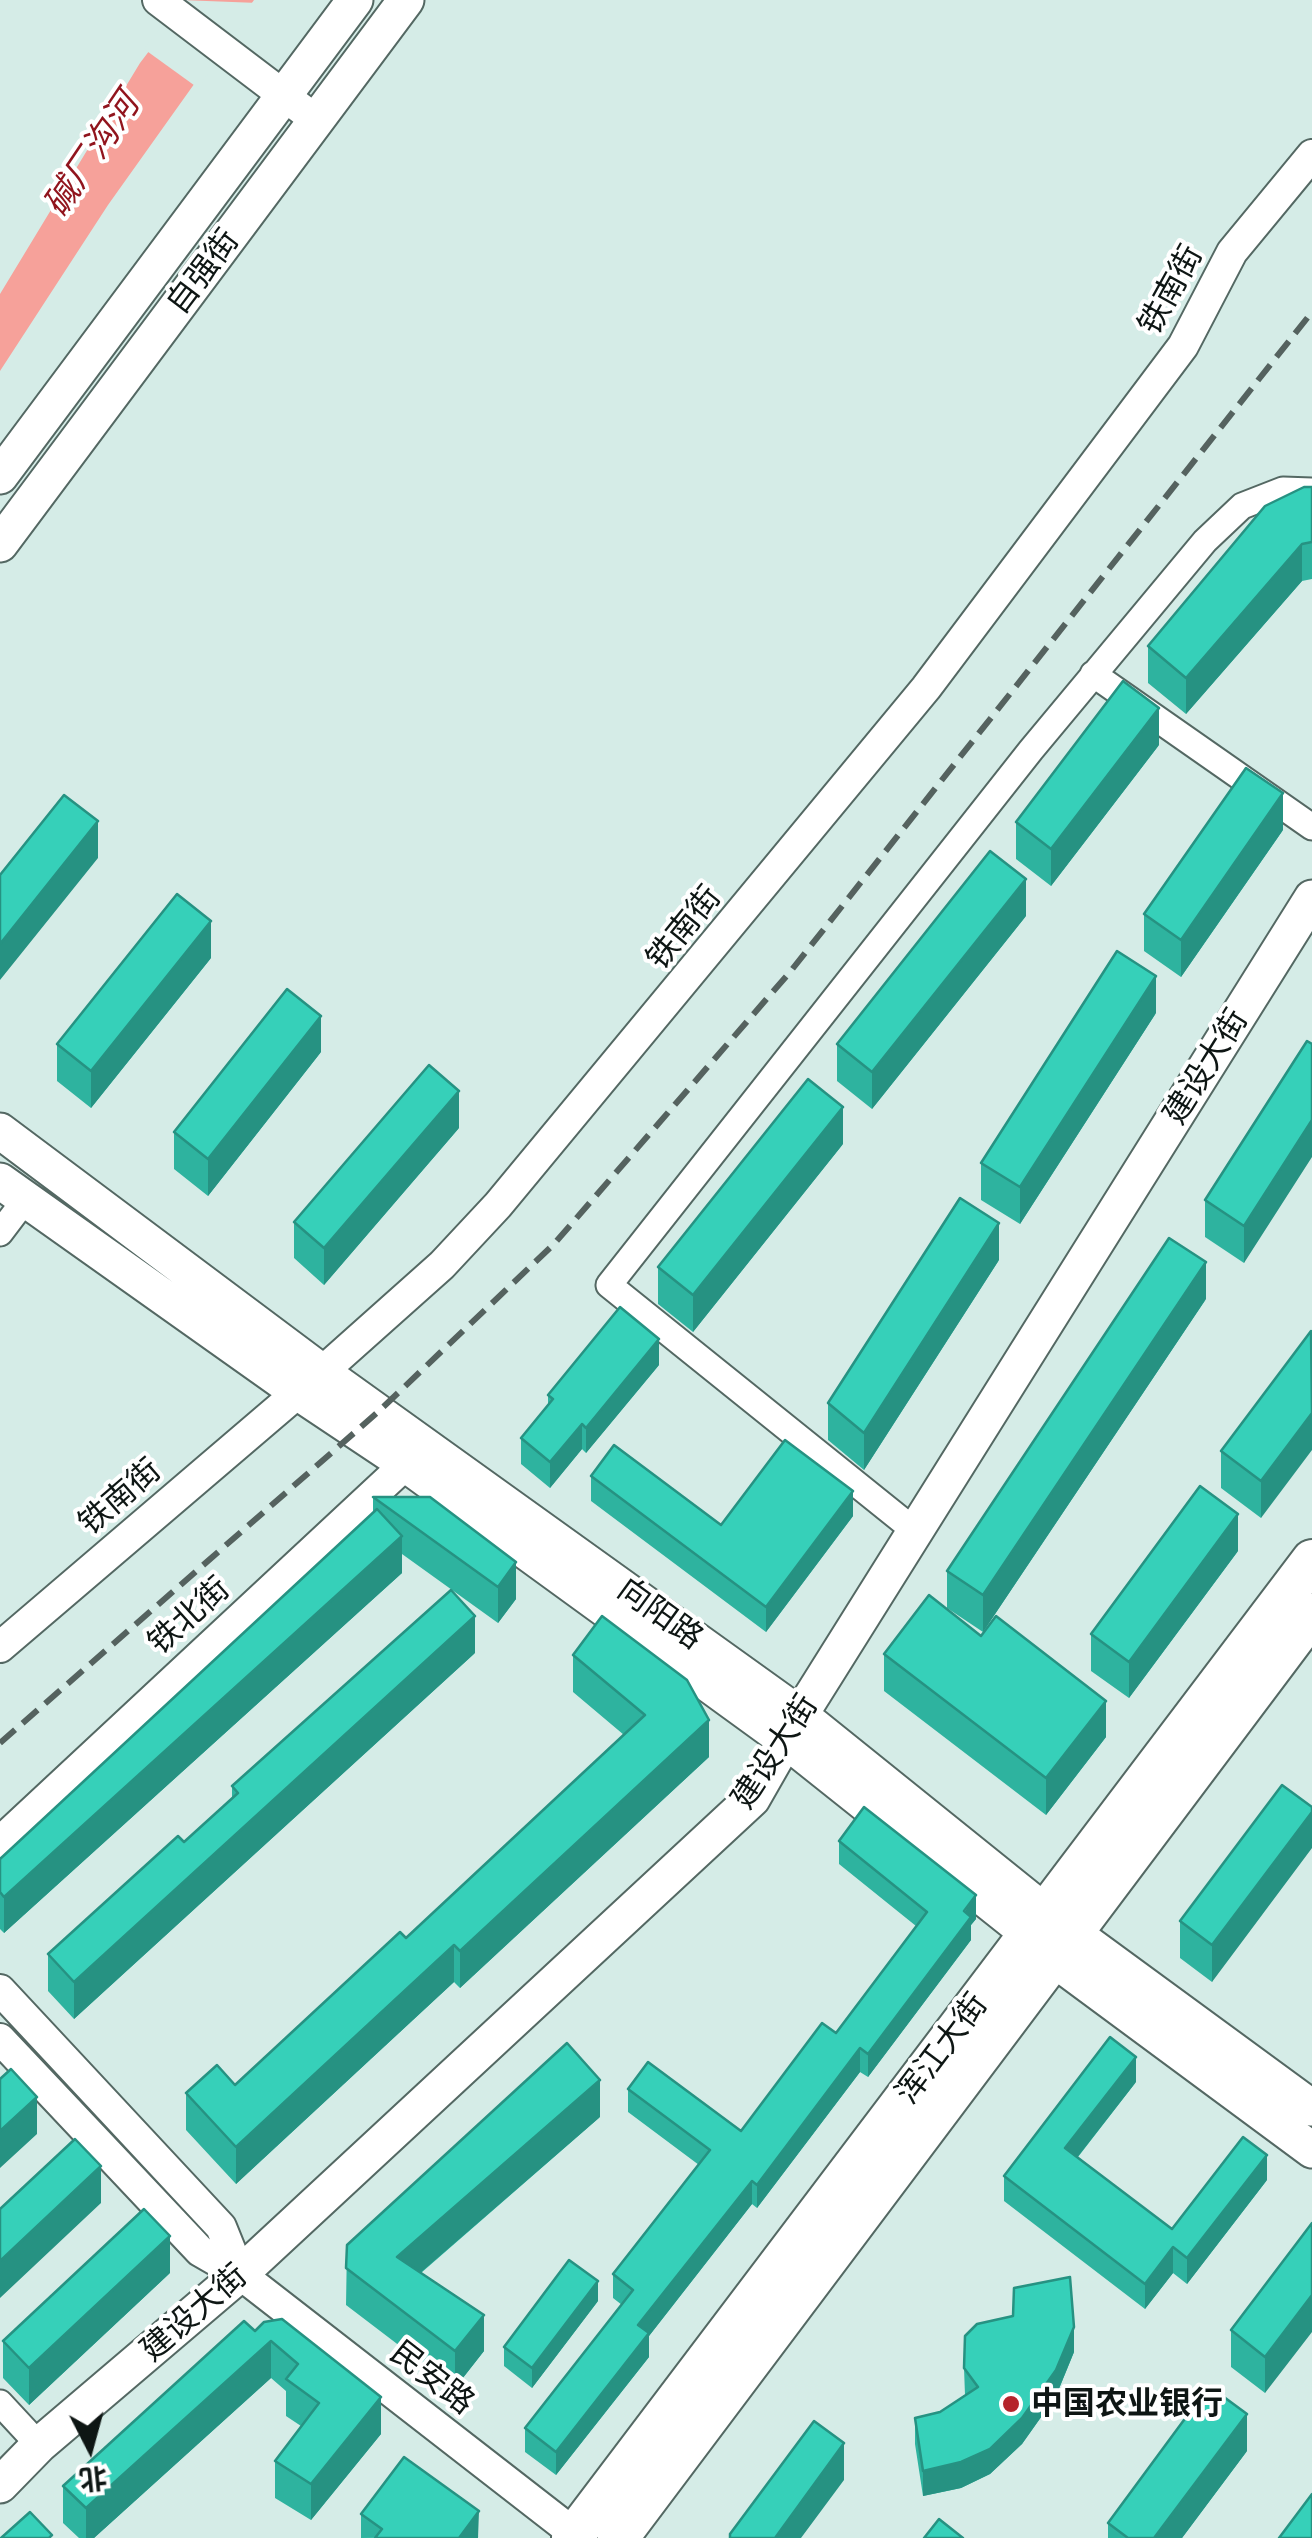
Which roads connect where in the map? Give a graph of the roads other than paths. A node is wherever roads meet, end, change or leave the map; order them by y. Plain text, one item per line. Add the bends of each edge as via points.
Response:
1 (355, 0) edge
2 (406, 0) edge
3 (161, 2) edge
4 (282, 92) junction
5 (316, 120) junction
6 (1312, 155) edge
7 (0, 476) edge
8 (1312, 491) edge
9 (0, 544) edge
10 (1094, 674) junction
11 (1312, 827) edge
12 (1312, 898) edge
13 (0, 1131) edge
14 (13, 1190) edge
15 (0, 1232) edge
16 (309, 1382) junction
17 (417, 1454) junction
18 (915, 1531) junction
19 (1312, 1560) edge
20 (1312, 1614) edge
21 (0, 1646) edge
22 (794, 1728) junction
23 (0, 1842) edge
24 (1049, 1934) junction
25 (0, 1990) edge
26 (0, 2039) edge
27 (1312, 2108) edge
28 (1312, 2150) edge
29 (240, 2274) junction
30 (0, 2403) edge
31 (39, 2445) junction
32 (0, 2485) edge
33 (576, 2537) edge
34 (618, 2538) edge

1 - 4 main road, 自强街
2 - 5 main road, 自强街
3 - 4 street
4 - 5 street
4 - 7 main road, 自强街
5 - 9 main road, 自强街
6 - 16 street, 铁南街 via 1232,252 1183,346 926,688 498,1205 442,1265
8 - 10 street via 1284,490 1242,506 1204,541
10 - 11 street
10 - 18 street via 609,1285
12 - 18 main road, 建设大街
13 - 16 main road, 向阳路
14 - 15 street
14 - 16 main road, 向阳路
16 - 17 main road, 向阳路
16 - 21 street, 铁南街
17 - 22 main road, 向阳路
17 - 23 street, 铁北街
18 - 22 main road, 建设大街
19 - 24 main road, 浑江大街
20 - 24 main road, 浑江大街
22 - 24 main road, 向阳路
22 - 29 main road, 建设大街 via 752,1799
24 - 27 main road, 向阳路
24 - 28 main road, 向阳路
24 - 33 main road, 浑江大街
24 - 34 main road, 浑江大街
25 - 29 street via 221,2227
26 - 29 street, 民安路 via 200,2251
29 - 31 main road, 建设大街
29 - 33 street, 民安路
30 - 31 street
31 - 32 main road, 建设大街

